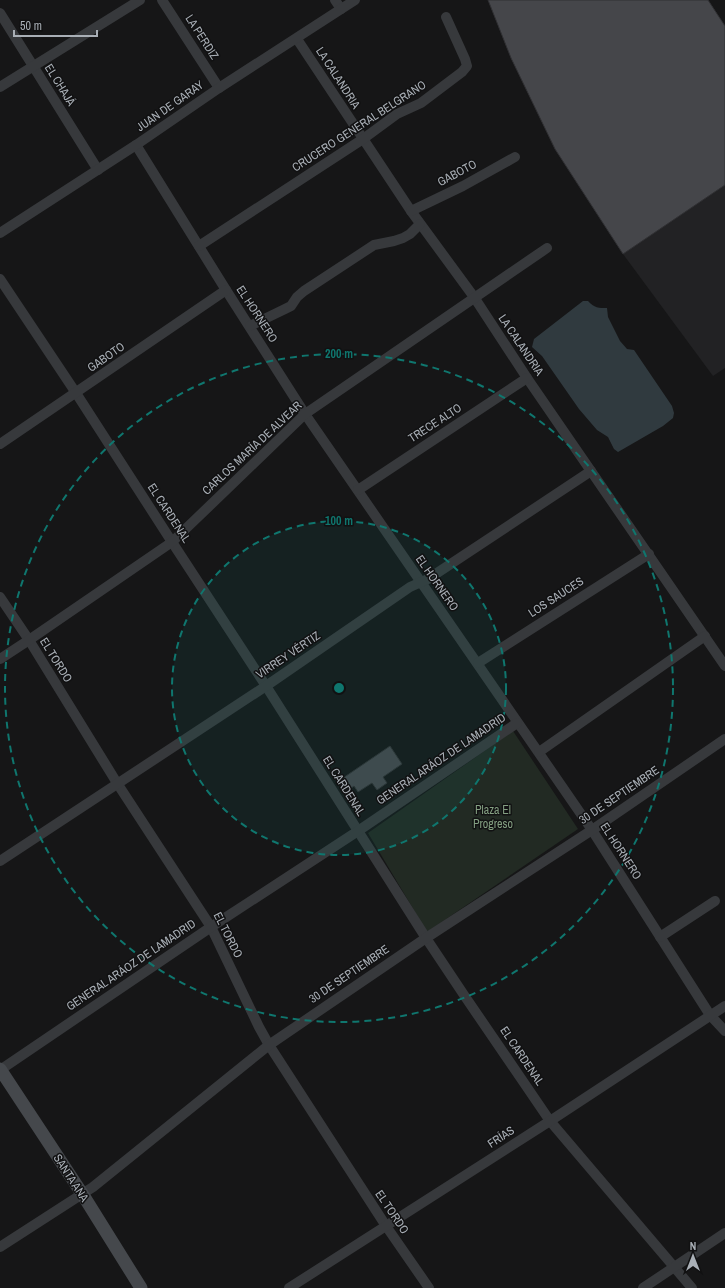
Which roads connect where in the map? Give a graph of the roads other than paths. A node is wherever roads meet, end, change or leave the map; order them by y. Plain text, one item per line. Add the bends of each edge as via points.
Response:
1 (140, 0) edge
2 (162, 0) edge
3 (336, 0) edge
4 (355, 0) edge
5 (341, 9) junction
6 (0, 13) edge
7 (446, 17) dead end
8 (297, 39) junction
9 (34, 67) junction
10 (0, 87) edge
11 (219, 88) junction
12 (363, 139) junction
13 (136, 145) junction
14 (515, 157) dead end
15 (98, 170) junction
16 (411, 211) junction
17 (420, 224) junction
18 (0, 233) edge
19 (199, 246) junction
20 (547, 248) dead end
21 (0, 279) edge
22 (226, 290) junction
23 (474, 297) junction
24 (250, 326) junction
25 (527, 378) junction
26 (76, 393) junction
27 (305, 414) junction
28 (0, 444) edge
29 (591, 471) junction
30 (358, 490) junction
31 (172, 542) junction
32 (649, 554) junction
33 (420, 582) junction
34 (0, 597) edge
35 (705, 636) junction
36 (29, 640) junction
37 (0, 659) edge
38 (478, 663) junction
39 (725, 666) edge
40 (266, 686) junction
41 (517, 723) junction
42 (725, 739) edge
43 (539, 752) junction
44 (117, 783) junction
45 (592, 830) junction
46 (358, 831) junction
47 (0, 861) edge
48 (716, 901) dead end
49 (211, 927) junction
50 (660, 937) junction
51 (426, 938) junction
52 (725, 1006) edge
53 (710, 1015) junction
54 (725, 1031) edge
55 (269, 1045) junction
56 (0, 1070) edge
57 (550, 1121) junction
58 (82, 1195) junction
59 (386, 1226) junction
60 (725, 1233) edge
61 (0, 1247) edge
62 (674, 1268) junction
63 (141, 1288) edge
64 (289, 1288) edge
65 (428, 1288) edge
66 (643, 1288) edge
67 (692, 1288) edge

1 - 9 street
2 - 11 street, LA PERDIZ
3 - 5 street
4 - 5 street, JUAN DE GARAY
5 - 8 street, JUAN DE GARAY
6 - 9 street, EL CHAJÁ
7 - 12 street, CRUCERO GENERAL BELGRANO via 467,66 421,103 397,114
8 - 11 street, JUAN DE GARAY
8 - 12 street, LA CALANDRIA
9 - 10 street
9 - 15 street, EL CHAJÁ
11 - 13 street, JUAN DE GARAY
12 - 16 street, LA CALANDRIA
12 - 19 street, CRUCERO GENERAL BELGRANO
13 - 15 street, JUAN DE GARAY
13 - 19 street, EL HORNERO
14 - 16 street, GABOTO
15 - 18 street, JUAN DE GARAY
16 - 17 street, LA CALANDRIA
17 - 23 street, LA CALANDRIA
17 - 24 street via 403,238 374,245 304,291 291,306
19 - 22 street, EL HORNERO
20 - 23 street, CARLOS MARÍA DE ALVEAR
21 - 26 street, EL CARDENAL
22 - 24 street, EL HORNERO
22 - 26 street, GABOTO
23 - 25 street, LA CALANDRIA
23 - 27 street, CARLOS MARÍA DE ALVEAR
24 - 27 street, EL HORNERO
25 - 29 street, LA CALANDRIA
25 - 30 street, TRECE ALTO
26 - 28 street, GABOTO
26 - 31 street, EL CARDENAL
27 - 30 street, EL HORNERO
27 - 31 street, CARLOS MARÍA DE ALVEAR
29 - 32 street, LA CALANDRIA
29 - 33 street, VIRREY VÉRTIZ
30 - 33 street, EL HORNERO
31 - 36 street, CARLOS MARÍA DE ALVEAR
31 - 40 street, EL CARDENAL
32 - 35 street, LA CALANDRIA
32 - 38 street, LOS SAUCES
33 - 38 street, EL HORNERO
33 - 40 street, VIRREY VÉRTIZ
34 - 36 street, EL TORDO
35 - 39 street, LA CALANDRIA
35 - 43 street
36 - 37 street, CARLOS MARÍA DE ALVEAR
36 - 44 street, EL TORDO
38 - 41 street, EL HORNERO
40 - 44 street, VIRREY VÉRTIZ
40 - 46 street, EL CARDENAL
41 - 43 street, EL HORNERO
41 - 46 street, GENERAL ARÁOZ DE LAMADRID
42 - 45 street, 30 DE SEPTIEMBRE
43 - 45 street, EL HORNERO
44 - 47 street, VIRREY VÉRTIZ
44 - 49 street, EL TORDO
45 - 50 street, EL HORNERO
45 - 51 street, 30 DE SEPTIEMBRE
46 - 49 street, GENERAL ARÁOZ DE LAMADRID
46 - 51 street, EL CARDENAL
48 - 50 street
49 - 55 street, EL TORDO via 258,1028
49 - 56 street, GENERAL ARÁOZ DE LAMADRID
50 - 53 street, EL HORNERO
51 - 55 street, 30 DE SEPTIEMBRE
51 - 57 street, EL CARDENAL
52 - 53 street, FRÍAS
53 - 54 street, EL HORNERO
53 - 57 street, FRÍAS
55 - 58 street, 30 DE SEPTIEMBRE
55 - 59 street, EL TORDO
56 - 58 street, SANTA ANA
57 - 59 street, FRÍAS
57 - 62 street, EL CARDENAL
58 - 61 street, 30 DE SEPTIEMBRE
58 - 63 street, SANTA ANA
59 - 64 street, FRÍAS
59 - 65 street, EL TORDO
60 - 62 street
62 - 66 street
62 - 67 street, EL CARDENAL

